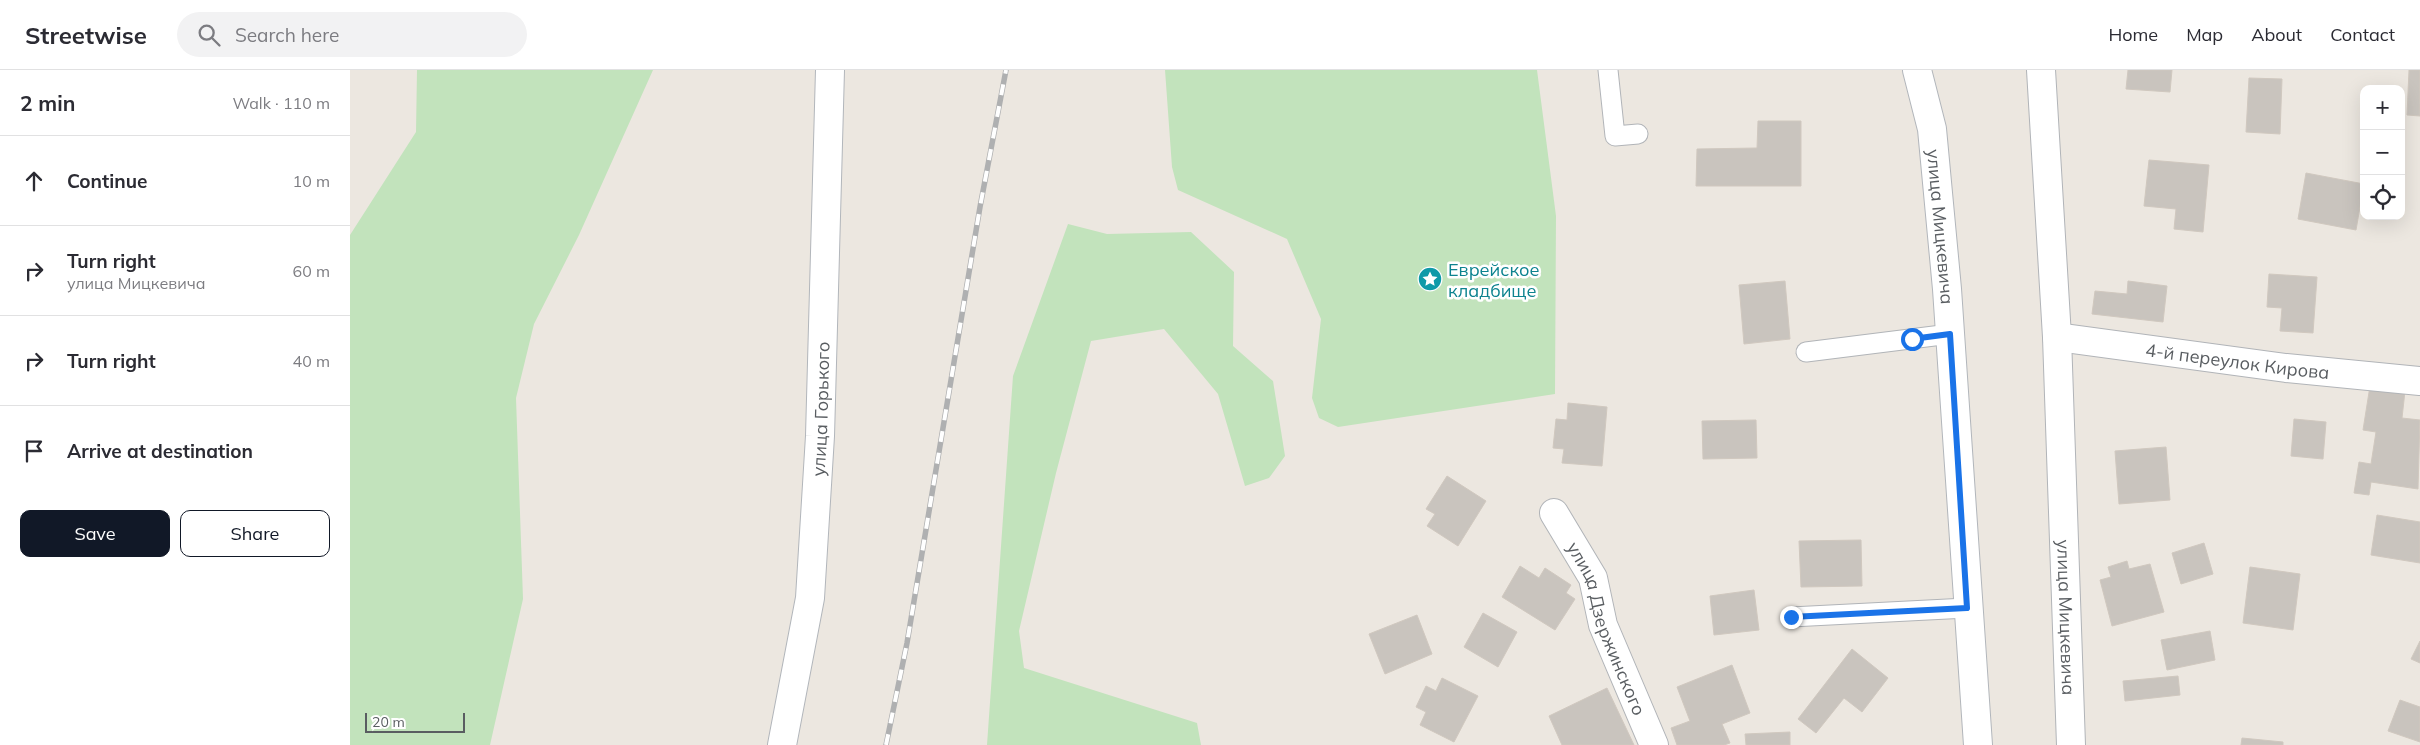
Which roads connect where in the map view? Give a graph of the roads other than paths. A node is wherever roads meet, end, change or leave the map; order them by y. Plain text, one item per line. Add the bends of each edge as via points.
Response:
1 (830, 70) edge
2 (1608, 70) edge
3 (1917, 70) edge
4 (2041, 70) edge
5 (1638, 134) dead end
6 (1950, 334) junction
7 (2057, 337) junction
8 (1806, 352) dead end
9 (2420, 381) edge
10 (1554, 513) dead end
11 (1967, 608) junction
12 (1791, 617) dead end
13 (782, 745) edge
14 (1654, 745) edge
15 (1978, 745) edge
16 (2071, 745) edge

1 - 13 main road, улица Горького via 820,436 810,598
2 - 5 lane via 1615,136
3 - 6 main road, улица Мицкевича via 1932,129
4 - 7 main road, улица Мицкевича
6 - 8 lane
6 - 11 main road, улица Мицкевича
7 - 9 main road, 4-й переулок Кирова via 2286,368
7 - 16 main road, улица Мицкевича
10 - 14 main road, улица Дзержинского via 1593,578 1603,625
11 - 12 lane
11 - 15 main road, улица Мицкевича

